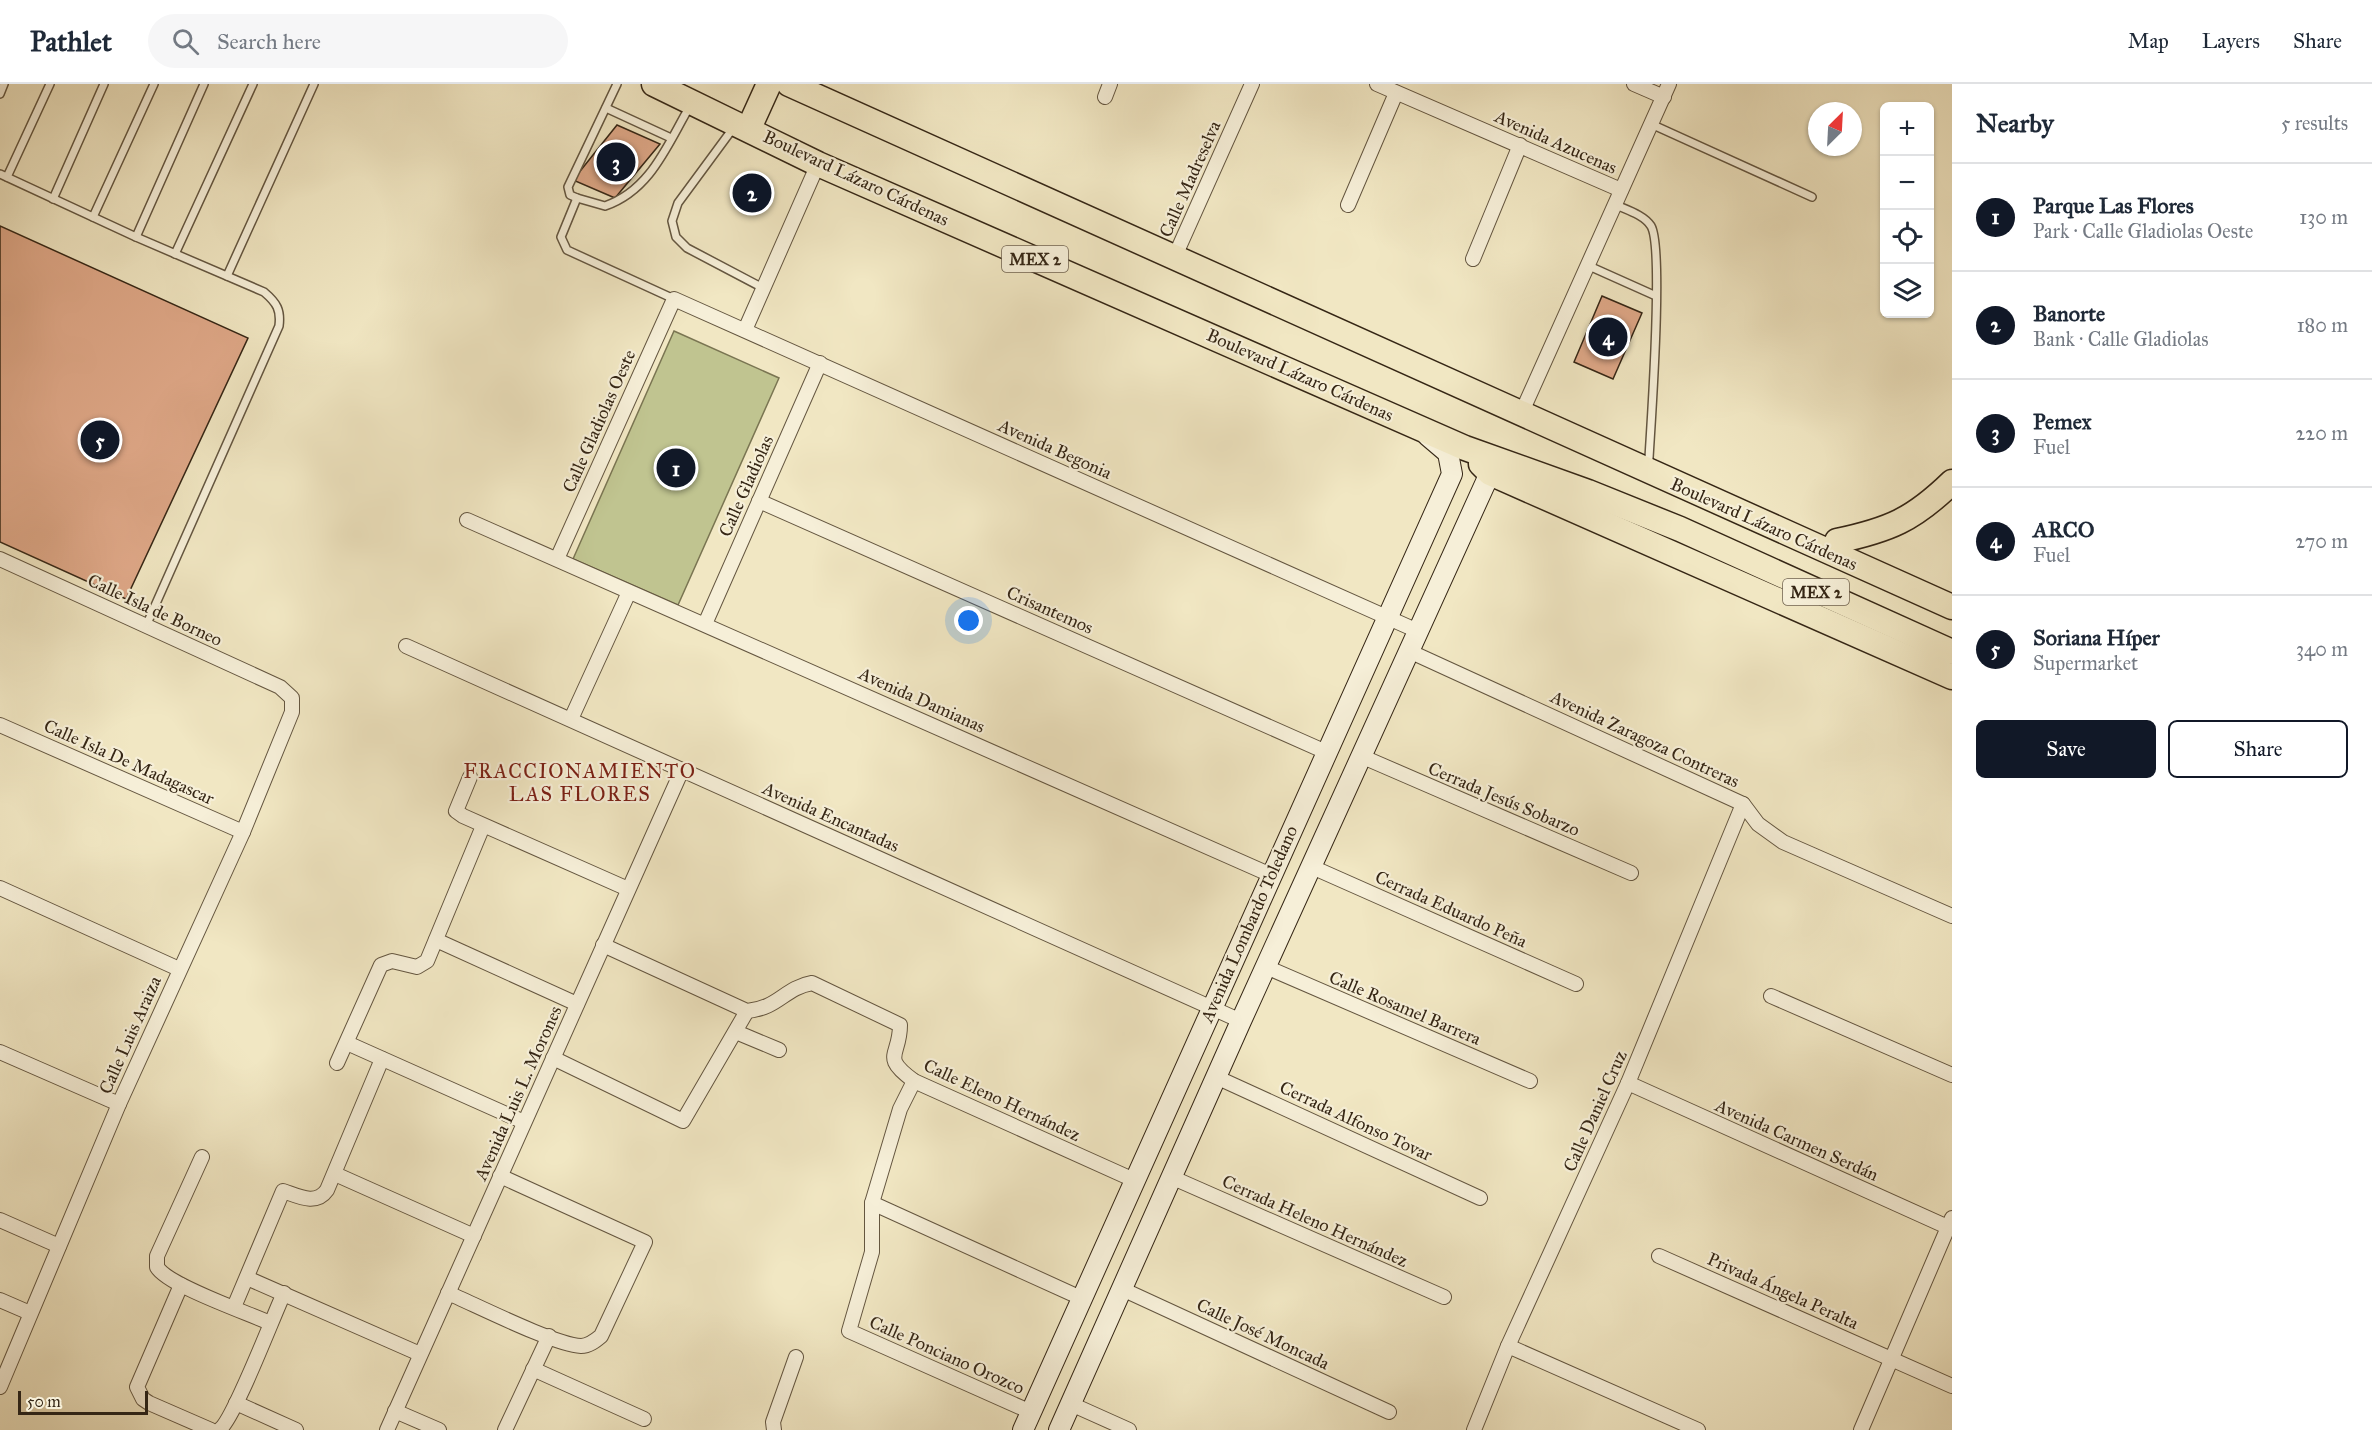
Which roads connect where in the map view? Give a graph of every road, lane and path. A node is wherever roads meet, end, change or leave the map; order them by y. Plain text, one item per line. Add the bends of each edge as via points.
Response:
1 (4, 84) edge
2 (50, 84) edge
3 (105, 84) edge
4 (154, 84) edge
5 (204, 84) edge
6 (253, 84) edge
7 (314, 84) edge
8 (617, 84) edge
9 (654, 84) edge
10 (769, 84) edge
11 (789, 84) edge
12 (1110, 84) edge
13 (1252, 84) edge
14 (1377, 84) edge
15 (1634, 84) edge
16 (1667, 90) edge
17 (1396, 93) junction
18 (0, 94) edge
19 (1105, 98) dead end
20 (693, 102) junction
21 (606, 108) junction
22 (1651, 124) junction
23 (743, 125) junction
24 (671, 138) junction
25 (1520, 145) junction
26 (818, 164) junction
27 (4, 176) edge
28 (1621, 190) junction
29 (1812, 197) dead end
30 (577, 198) junction
31 (53, 199) junction
32 (1348, 205) dead end
33 (1616, 205) junction
34 (93, 217) junction
35 (136, 237) junction
36 (175, 254) junction
37 (1175, 256) junction
38 (1473, 259) dead end
39 (1589, 266) junction
40 (227, 276) junction
41 (763, 288) junction
42 (1656, 296) junction
43 (674, 299) junction
44 (745, 330) junction
45 (820, 363) junction
46 (1470, 390) junction
47 (1525, 405) junction
48 (1418, 427) junction
49 (1465, 448) junction
50 (1649, 458) junction
51 (1490, 473) junction
52 (1952, 482) edge
53 (759, 501) junction
54 (467, 520) dead end
55 (1837, 541) junction
56 (0, 559) edge
57 (557, 559) junction
58 (629, 592) junction
59 (1952, 593) edge
60 (1952, 607) edge
61 (1387, 618) junction
62 (705, 624) junction
63 (146, 626) junction
64 (1420, 632) junction
65 (406, 646) dead end
66 (1411, 652) junction
67 (1952, 652) edge
68 (1952, 677) edge
69 (292, 698) joint
70 (571, 719) junction
71 (0, 724) edge
72 (1326, 752) junction
73 (1363, 757) junction
74 (682, 770) junction
75 (470, 777) dead end
76 (1743, 804) junction
77 (483, 826) junction
78 (243, 832) junction
79 (1312, 867) junction
80 (1631, 873) dead end
81 (1271, 875) junction
82 (0, 888) edge
83 (628, 890) junction
84 (1952, 916) edge
85 (436, 940) junction
86 (603, 945) junction
87 (1266, 967) junction
88 (179, 969) junction
89 (1576, 984) dead end
90 (1771, 996) dead end
91 (577, 1004) junction
92 (1212, 1007) junction
93 (747, 1011) junction
94 (1241, 1020) junction
95 (736, 1032) junction
96 (347, 1043) junction
97 (779, 1050) dead end
98 (0, 1052) edge
99 (553, 1058) junction
100 (382, 1059) junction
101 (337, 1063) dead end
102 (1952, 1076) edge
103 (1216, 1077) junction
104 (914, 1081) junction
105 (1530, 1081) dead end
106 (1628, 1083) junction
107 (118, 1104) junction
108 (524, 1122) junction
109 (202, 1157) dead end
110 (335, 1174) junction
111 (500, 1176) junction
112 (1171, 1177) junction
113 (1134, 1180) junction
114 (1480, 1198) dead end
115 (872, 1203) junction
116 (0, 1220) edge
117 (1951, 1225) edge
118 (474, 1236) junction
119 (59, 1246) junction
120 (1659, 1256) dead end
121 (247, 1278) junction
122 (181, 1285) junction
123 (1122, 1289) junction
124 (284, 1293) junction
125 (448, 1293) junction
126 (1444, 1297) dead end
127 (1081, 1298) junction
128 (0, 1300) edge
129 (234, 1307) junction
130 (30, 1313) junction
131 (270, 1323) junction
132 (549, 1336) junction
133 (1508, 1346) junction
134 (420, 1354) junction
135 (796, 1357) dead end
136 (1892, 1359) junction
137 (533, 1369) junction
138 (1952, 1386) edge
139 (0, 1387) edge
140 (236, 1403) junction
141 (1071, 1404) junction
142 (395, 1411) junction
143 (1389, 1412) dead end
144 (644, 1419) dead end
145 (1027, 1421) edge
146 (774, 1426) edge
147 (211, 1430) edge
148 (219, 1430) edge
149 (297, 1430) edge
150 (387, 1430) edge
151 (439, 1430) edge
152 (505, 1430) edge
153 (1059, 1430) edge
154 (1129, 1430) edge
155 (1474, 1430) edge
156 (1698, 1430) edge
157 (1861, 1430) edge

1 - 18 lane
2 - 27 lane
3 - 31 lane
4 - 34 lane
5 - 35 lane
6 - 36 lane
7 - 40 lane
8 - 21 lane
9 - 20 highway, Boulevard Lázaro Cárdenas / MEX 2
10 - 23 highway
11 - 37 highway, Boulevard Lázaro Cárdenas / MEX 2
12 - 19 street
13 - 37 street, Calle Madreselva
14 - 17 street, Avenida Azucenas
15 - 16 street
16 - 22 street
17 - 25 street, Avenida Azucenas
17 - 32 street
20 - 23 highway, Boulevard Lázaro Cárdenas / MEX 2
20 - 24 lane
21 - 24 lane
21 - 30 lane via 568,187 570,195
22 - 28 street
22 - 29 lane
23 - 26 highway, Boulevard Lázaro Cárdenas / MEX 2
23 - 41 lane via 678,204 672,221 676,237 687,248
24 - 30 lane via 651,174 627,196 605,206
25 - 28 street, Avenida Azucenas
25 - 38 street
26 - 41 street
26 - 48 highway, Boulevard Lázaro Cárdenas / MEX 2
27 - 31 lane
28 - 33 street
30 - 43 lane via 561,237 567,250
31 - 34 lane
33 - 39 street
33 - 42 lane via 1652,227
34 - 35 lane
35 - 36 lane
36 - 40 lane
37 - 46 highway, Boulevard Lázaro Cárdenas / MEX 2
39 - 42 lane
39 - 47 street
40 - 63 lane via 275,301 280,312 279,326
41 - 44 street
42 - 50 lane
43 - 44 street, Avenida Begonia
43 - 57 street, Calle Gladiolas Oeste
44 - 45 street, Avenida Begonia
45 - 53 street, Calle Gladiolas
45 - 61 street, Avenida Begonia
46 - 47 highway
46 - 60 highway, Boulevard Lázaro Cárdenas / MEX 2
47 - 50 highway
48 - 49 highway, Boulevard Lázaro Cárdenas / MEX 2
48 - 61 main road, Avenida Lombardo Toledano via 1448,453 1452,474
49 - 51 highway
49 - 67 highway, Boulevard Lázaro Cárdenas / MEX 2 via 1680,529
50 - 55 highway
51 - 64 main road, Avenida Lombardo Toledano
51 - 68 highway
52 - 55 highway via 1914,514 1881,532
53 - 62 street, Calle Gladiolas
53 - 72 street, Crisantemos
54 - 57 street, Avenida Damianas
55 - 59 highway
56 - 63 street, Calle Isla de Borneo
57 - 58 street, Avenida Damianas
58 - 62 street, Avenida Damianas
58 - 70 street
61 - 64 street, Avenida Begonia
61 - 72 main road, Avenida Lombardo Toledano
62 - 81 street, Avenida Damianas
63 - 69 street, Calle Isla de Borneo via 280,687
64 - 66 main road, Avenida Lombardo Toledano
65 - 70 street, Avenida Encantadas
66 - 73 main road, Avenida Lombardo Toledano
66 - 76 street, Avenida Zaragoza Contreras
69 - 78 street, Calle Luis Araiza via 292,712
70 - 74 street, Avenida Encantadas
71 - 78 street, Calle Isla De Madagascar
72 - 81 main road, Avenida Lombardo Toledano
73 - 79 main road, Avenida Lombardo Toledano
73 - 80 street, Cerrada Jesús Sobarzo
74 - 83 street, Avenida Luis L. Morones
74 - 92 street, Avenida Encantadas
75 - 77 street via 456,811
76 - 84 street, Avenida Zaragoza Contreras via 1758,824 1783,842
76 - 106 street, Calle Daniel Cruz
77 - 83 street
77 - 85 street
78 - 88 street, Calle Luis Araiza
79 - 87 main road, Avenida Lombardo Toledano
79 - 89 street, Cerrada Eduardo Peña
81 - 92 main road, Avenida Lombardo Toledano
82 - 88 street
83 - 86 street, Avenida Luis L. Morones
85 - 91 street
85 - 96 street via 427,961 417,967 386,962 376,971
86 - 91 street, Avenida Luis L. Morones
86 - 93 street
87 - 94 main road, Avenida Lombardo Toledano
87 - 105 street, Calle Rosamel Barrera
88 - 107 street, Calle Luis Araiza
90 - 102 street
91 - 99 street, Avenida Luis L. Morones
92 - 94 street, Avenida Encantadas
92 - 113 main road, Avenida Lombardo Toledano
93 - 95 street
93 - 104 street, Calle Eleno Hernández via 764,1009 792,988 812,982 900,1025 894,1062
94 - 103 main road, Avenida Lombardo Toledano
95 - 97 street
95 - 99 street via 683,1121
96 - 100 street
96 - 101 street
98 - 107 street
99 - 108 street, Avenida Luis L. Morones
100 - 108 street
100 - 110 street
103 - 112 main road, Avenida Lombardo Toledano
103 - 114 street, Cerrada Alfonso Tovar
104 - 113 street, Calle Eleno Hernández
104 - 115 street via 900,1109
106 - 117 street, Avenida Carmen Serdán
106 - 133 street, Calle Daniel Cruz
107 - 119 street, Calle Luis Araiza
108 - 111 street, Avenida Luis L. Morones
109 - 122 street via 157,1256 162,1274
110 - 118 street
110 - 121 street via 320,1197 304,1198 283,1191
111 - 118 street, Avenida Luis L. Morones
111 - 132 street via 645,1242 601,1336 590,1345 579,1346
112 - 123 main road, Avenida Lombardo Toledano
112 - 126 street, Cerrada Heleno Hernández
113 - 127 main road, Avenida Lombardo Toledano
115 - 127 street
115 - 145 street, Calle Ponciano Orozco via 872,1252 849,1330
116 - 119 street
117 - 136 street
118 - 125 street, Avenida Luis L. Morones
119 - 130 street, Calle Luis Araiza
120 - 136 street, Privada Ángela Peralta
121 - 124 street
121 - 129 street
122 - 129 street
122 - 147 street via 138,1381 139,1393 149,1403
123 - 141 main road, Avenida Lombardo Toledano
123 - 143 street, Calle José Moncada
124 - 131 street
124 - 134 street
125 - 132 street
125 - 134 street, Avenida Luis L. Morones
127 - 145 main road, Avenida Lombardo Toledano
128 - 130 street
129 - 131 street
130 - 139 street, Calle Luis Araiza
131 - 140 street
132 - 137 street
133 - 155 street, Calle Daniel Cruz
133 - 156 street
134 - 142 street, Avenida Luis L. Morones
135 - 146 street
136 - 138 street, Privada Ángela Peralta
136 - 157 street
137 - 144 street
137 - 152 street
140 - 148 street
140 - 149 street
141 - 153 main road, Avenida Lombardo Toledano
141 - 154 street
142 - 150 street, Avenida Luis L. Morones
142 - 151 street

